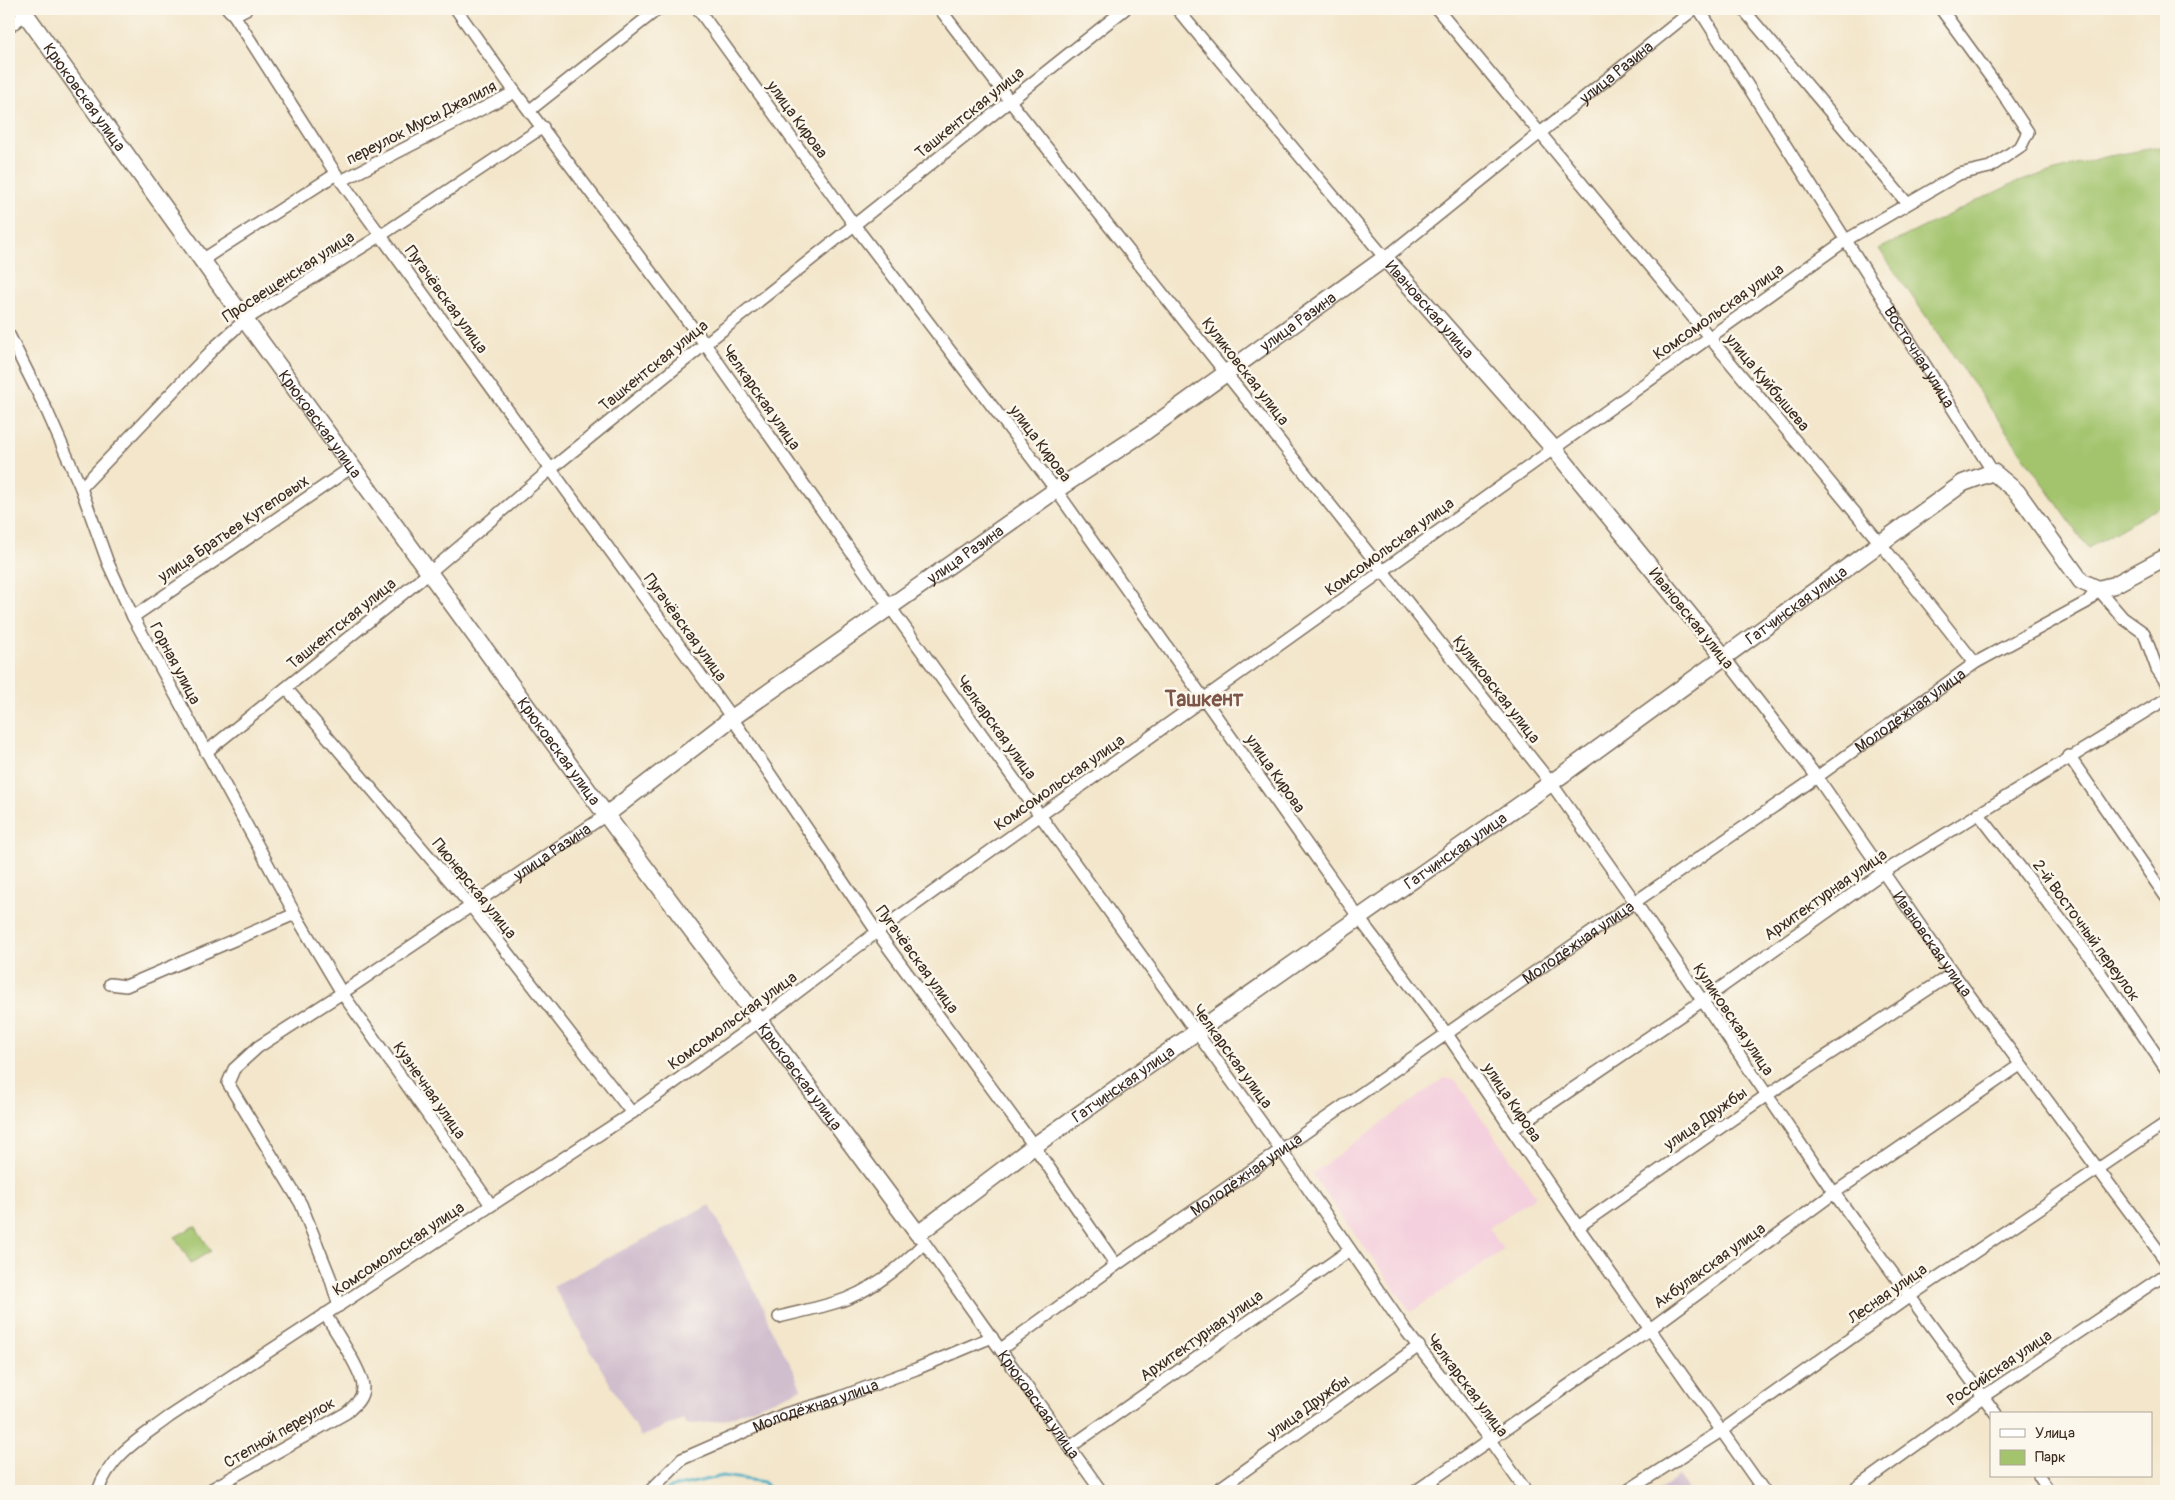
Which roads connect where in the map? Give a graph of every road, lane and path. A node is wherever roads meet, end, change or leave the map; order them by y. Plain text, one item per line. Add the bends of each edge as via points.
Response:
1 (246, 9) edge
2 (456, 9) edge
3 (658, 9) edge
4 (698, 9) edge
5 (940, 9) edge
6 (1125, 9) edge
7 (1177, 9) edge
8 (1437, 9) edge
9 (1694, 9) edge
10 (1699, 9) edge
11 (1743, 9) edge
12 (1941, 9) edge
13 (24, 11) edge
14 (231, 12) edge
15 (9, 27) edge
16 (515, 92) junction
17 (1009, 100) junction
18 (530, 110) junction
19 (543, 127) junction
20 (1540, 133) junction
21 (339, 177) junction
22 (1907, 203) junction
23 (855, 226) junction
24 (380, 236) junction
25 (1846, 240) junction
26 (1385, 258) junction
27 (202, 260) junction
28 (245, 320) junction
29 (9, 335) edge
30 (1709, 337) junction
31 (705, 344) junction
32 (1226, 372) junction
33 (1554, 449) junction
34 (352, 467) junction
35 (551, 469) junction
36 (1993, 472) junction
37 (81, 488) junction
38 (1056, 490) junction
39 (1881, 544) junction
40 (2166, 557) edge
41 (1383, 570) junction
42 (430, 572) junction
43 (2098, 588) junction
44 (890, 607) junction
45 (133, 617) junction
46 (1724, 656) junction
47 (1976, 663) junction
48 (2166, 682) edge
49 (286, 688) junction
50 (1204, 699) junction
51 (2166, 699) edge
52 (732, 718) junction
53 (206, 752) junction
54 (2070, 756) junction
55 (1817, 777) junction
56 (1551, 783) junction
57 (1978, 813) junction
58 (606, 815) junction
59 (1040, 815) junction
60 (1882, 873) junction
61 (2166, 897) edge
62 (1635, 902) junction
63 (471, 906) junction
64 (294, 914) junction
65 (1359, 918) junction
66 (877, 932) junction
67 (1953, 973) junction
68 (110, 984) dead end
69 (342, 993) junction
70 (1702, 1001) junction
71 (758, 1022) junction
72 (1196, 1032) junction
73 (1447, 1034) junction
74 (2020, 1065) junction
75 (2166, 1069) edge
76 (1767, 1095) junction
77 (632, 1113) junction
78 (2166, 1123) edge
79 (1512, 1130) junction
80 (1034, 1146) junction
81 (1282, 1151) junction
82 (2099, 1170) junction
83 (1834, 1194) junction
84 (491, 1205) junction
85 (1578, 1227) junction
86 (921, 1238) junction
87 (1350, 1250) junction
88 (2166, 1261) edge
89 (1116, 1265) junction
90 (2166, 1274) edge
91 (1910, 1296) junction
92 (339, 1306) junction
93 (325, 1314) junction
94 (780, 1317) dead end
95 (1650, 1329) junction
96 (992, 1337) junction
97 (1419, 1346) junction
98 (1001, 1349) junction
99 (1984, 1396) junction
100 (1995, 1412) edge
101 (1721, 1430) junction
102 (1489, 1439) junction
103 (1070, 1447) junction
104 (2040, 1478) edge
105 (98, 1491) edge
106 (208, 1491) edge
107 (650, 1491) edge
108 (1101, 1491) edge
109 (1216, 1491) edge
110 (1416, 1491) edge
111 (1526, 1491) edge
112 (1627, 1491) edge
113 (1764, 1491) edge
114 (1852, 1491) edge
115 (2049, 1491) edge

1 - 14 street
2 - 16 street, Челкарская улица
3 - 18 street
4 - 23 street, улица Кирова
5 - 17 street, Куликовская улица
6 - 17 street, Ташкентская улица
7 - 26 street, Ивановская улица
8 - 20 street, улица Куйбышева
9 - 20 street, улица Разина
10 - 25 street, Восточная улица
11 - 22 street
12 - 22 street, Комсомольская улица via 2028,132 2021,146 1990,167 1959,174
13 - 15 street
13 - 27 street, Крюковская улица
14 - 21 street, Пугачёвская улица
16 - 18 street, Челкарская улица
16 - 21 street, переулок Мусы Джалиля
17 - 23 street, Ташкентская улица
17 - 32 street, Куликовская улица
18 - 19 street, Челкарская улица
19 - 24 street, Просвещенская улица
19 - 31 street, Челкарская улица
20 - 26 street, улица Разина
20 - 30 street, улица Куйбышева
21 - 24 street, Пугачёвская улица
21 - 27 street, переулок Мусы Джалиля
22 - 25 street, Комсомольская улица
23 - 31 street, Ташкентская улица
23 - 38 street, улица Кирова
24 - 28 street, Просвещенская улица
24 - 35 street, Пугачёвская улица
25 - 30 street, Комсомольская улица
25 - 36 street, Восточная улица
26 - 32 street, улица Разина
26 - 33 street, Ивановская улица
27 - 28 street, Крюковская улица
28 - 34 street, Крюковская улица
28 - 37 street, Просвещенская улица via 217,345
29 - 37 street, Горная улица
30 - 33 street, Комсомольская улица
30 - 39 street, улица Куйбышева
31 - 35 street, Ташкентская улица
31 - 44 street, Челкарская улица
32 - 38 street, улица Разина via 1146,431
32 - 41 street, Куликовская улица
33 - 41 street, Комсомольская улица
33 - 46 street, Ивановская улица
34 - 42 street, Крюковская улица
34 - 45 street, улица Братьев Кутеповых
35 - 42 street, Ташкентская улица
35 - 52 street, Пугачёвская улица
36 - 39 street, Гатчинская улица via 1963,483
36 - 43 street, Восточная улица via 2017,492 2081,581
37 - 45 street, Горная улица via 108,563
38 - 44 street, улица Разина
38 - 50 street, улица Кирова
39 - 46 street, Гатчинская улица
39 - 47 street, улица Куйбышева
40 - 43 street, Молодёжная улица via 2114,585
41 - 50 street, Комсомольская улица
41 - 56 street, Куликовская улица
42 - 49 street, Ташкентская улица
42 - 58 street, Крюковская улица
43 - 47 street, Молодёжная улица via 2087,602
43 - 48 street, Восточная улица via 2123,618 2144,633 2157,669
44 - 52 street, улица Разина
44 - 59 street, Челкарская улица
45 - 53 street, Горная улица
46 - 55 street, Ивановская улица
46 - 56 street, Гатчинская улица
47 - 55 street, Молодёжная улица
49 - 53 street, Ташкентская улица
49 - 63 street, Пионерская улица
50 - 59 street, Комсомольская улица
50 - 65 street, улица Кирова
51 - 54 street, Архитектурная улица
52 - 58 street, улица Разина
52 - 66 street, Пугачёвская улица
53 - 64 street, Горная улица
54 - 57 street, Архитектурная улица
54 - 61 street
55 - 60 street, Ивановская улица
55 - 62 street, Молодёжная улица
56 - 62 street, Куликовская улица
56 - 65 street, Гатчинская улица
57 - 60 street, Архитектурная улица
57 - 75 street, 2-й Восточный переулок via 2089,956
58 - 63 street, улица Разина
58 - 71 street, Крюковская улица
59 - 66 street, Комсомольская улица
59 - 72 street, Челкарская улица
60 - 67 street, Ивановская улица
60 - 70 street, Архитектурная улица
62 - 70 street, Куликовская улица
62 - 73 street, Молодёжная улица
63 - 69 street, улица Разина
63 - 77 street, Пионерская улица
64 - 68 street via 126,986
64 - 69 street, Горная улица
65 - 72 street, Гатчинская улица
65 - 73 street, улица Кирова
66 - 71 street, Комсомольская улица
66 - 80 street, Пугачёвская улица
67 - 74 street, Ивановская улица
67 - 76 street, улица Дружбы
69 - 84 street, Кузнечная улица
69 - 92 street, улица Разина via 258,1046 234,1069 228,1083 301,1204
70 - 76 street, Куликовская улица
70 - 79 street, Архитектурная улица
71 - 77 street, Комсомольская улица
71 - 86 street, Крюковская улица
72 - 80 street, Гатчинская улица
72 - 81 street, Челкарская улица
73 - 79 street, улица Кирова
73 - 81 street, Молодёжная улица
74 - 82 street, Ивановская улица
74 - 83 street, Акбулакская улица
76 - 83 street, Куликовская улица
76 - 85 street, улица Дружбы
77 - 84 street, Комсомольская улица
78 - 82 street, Лесная улица
79 - 85 street, улица Кирова
80 - 86 street, Гатчинская улица
80 - 89 street, Пугачёвская улица
81 - 87 street, Челкарская улица
81 - 89 street, Молодёжная улица
82 - 88 street, Ивановская улица
82 - 91 street, Лесная улица
83 - 91 street, Куликовская улица
83 - 95 street, Акбулакская улица
84 - 92 street, Комсомольская улица
85 - 95 street, улица Кирова
86 - 94 street, Гатчинская улица via 889,1274 864,1291
86 - 96 street, Крюковская улица
87 - 97 street, Челкарская улица
87 - 103 street, Архитектурная улица
89 - 98 street, Молодёжная улица
90 - 99 street, Российская улица
91 - 99 street, Куликовская улица
91 - 101 street, Лесная улица
92 - 93 street, Комсомольская улица
93 - 105 street, Комсомольская улица via 169,1417 125,1450 102,1478
93 - 106 street, Степной переулок via 360,1374 363,1388 358,1402 346,1413
95 - 101 street, улица Кирова
95 - 102 street, Акбулакская улица
96 - 98 street, Крюковская улица
96 - 107 street, Молодёжная улица via 830,1401 785,1414 682,1459
97 - 102 street, Челкарская улица
97 - 109 street, улица Дружбы
98 - 103 street, Крюковская улица
99 - 100 street, Куликовская улица
99 - 114 street, Российская улица
101 - 112 street, Лесная улица
101 - 113 street, улица Кирова
102 - 110 street, Акбулакская улица
102 - 111 street, Челкарская улица
103 - 108 street, Крюковская улица
104 - 115 street

